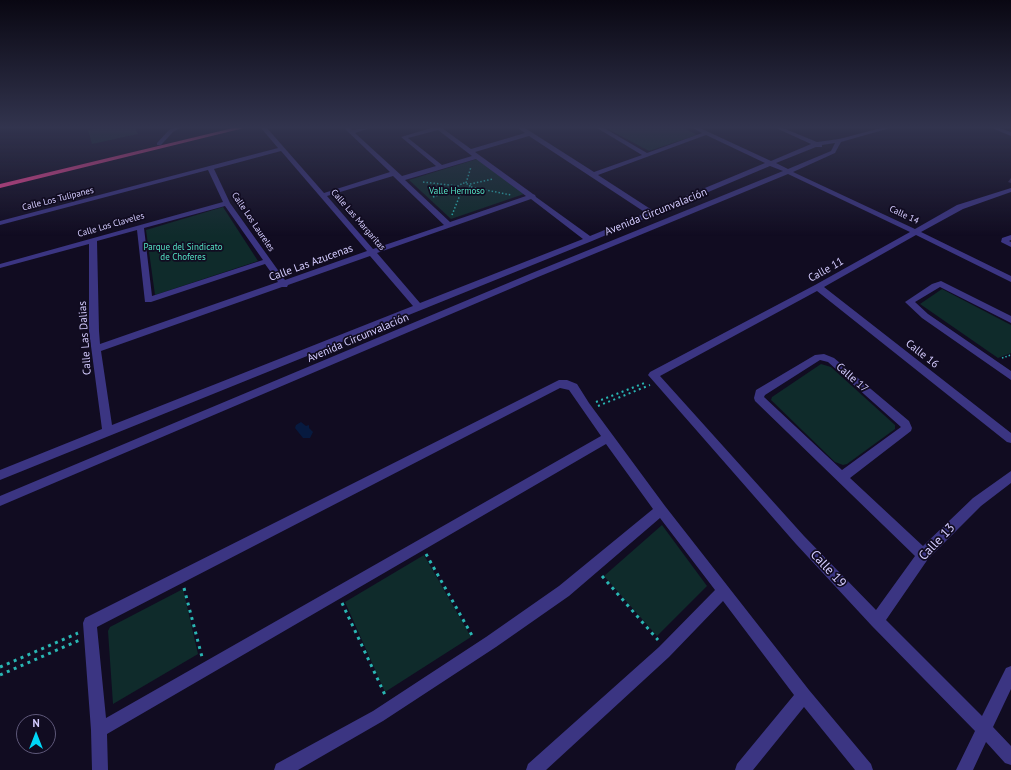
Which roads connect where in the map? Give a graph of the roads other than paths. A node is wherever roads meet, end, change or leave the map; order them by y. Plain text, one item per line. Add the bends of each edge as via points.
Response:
1 (73, 164) edge
2 (92, 164) edge
3 (229, 164) edge
4 (296, 164) edge
5 (385, 164) edge
6 (437, 164) edge
7 (451, 164) edge
8 (489, 164) edge
9 (576, 164) edge
10 (625, 164) edge
11 (768, 164) edge
12 (772, 164) edge
13 (806, 164) edge
14 (441, 167) junction
15 (211, 169) junction
16 (787, 172) junction
17 (395, 173) junction
18 (593, 175) junction
19 (400, 179) junction
20 (0, 181) edge
21 (0, 186) edge
22 (1011, 190) edge
23 (323, 195) junction
24 (533, 196) junction
25 (227, 203) junction
26 (652, 213) junction
27 (450, 222) junction
28 (0, 223) edge
29 (140, 227) junction
30 (916, 232) junction
31 (1011, 237) edge
32 (589, 239) junction
33 (93, 241) junction
34 (578, 243) junction
35 (1011, 245) edge
36 (590, 252) junction
37 (372, 253) junction
38 (267, 261) junction
39 (525, 264) junction
40 (0, 266) edge
41 (535, 275) junction
42 (1011, 279) edge
43 (284, 285) junction
44 (818, 287) junction
45 (419, 307) junction
46 (1011, 320) edge
47 (96, 349) junction
48 (1011, 376) edge
49 (656, 378) joint
50 (108, 432) junction
51 (609, 437) junction
52 (1011, 439) edge
53 (0, 475) edge
54 (1011, 476) edge
55 (842, 477) junction
56 (0, 501) edge
57 (661, 510) junction
58 (923, 555) junction
59 (724, 591) junction
60 (877, 621) junction
61 (1011, 673) edge
62 (804, 695) junction
63 (99, 730) junction
64 (984, 731) junction
65 (1011, 757) edge
66 (100, 770) edge
67 (282, 770) edge
68 (534, 770) edge
69 (743, 770) edge
70 (865, 770) edge
71 (964, 770) edge

1 - 20 highway
2 - 21 highway
3 - 15 street, Calle Los Tulipanes
4 - 23 street, Calle Las Margaritas
5 - 17 street
6 - 14 street
7 - 14 street
8 - 24 street
9 - 18 street
10 - 18 street
11 - 26 street, Avenida Circunvalación
12 - 16 street, Calle 14
13 - 16 street, Avenida Circunvalación
14 - 19 street
15 - 25 street, Calle Los Laureles
15 - 28 street, Calle Los Tulipanes
16 - 30 street, Calle 14
16 - 36 street, Avenida Circunvalación
17 - 19 street
17 - 23 street
18 - 26 street
19 - 27 street
22 - 30 street, Calle 11 via 963,206
23 - 37 street, Calle Las Margaritas
24 - 27 street, Calle Las Azucenas
24 - 32 street
25 - 29 street, Calle Los Claveles
25 - 38 street, Calle Los Laureles
26 - 32 street, Avenida Circunvalación
27 - 37 street, Calle Las Azucenas
29 - 33 street, Calle Los Claveles
29 - 38 street via 148,300
30 - 42 street, Calle 14
30 - 44 street, Calle 11
31 - 35 street via 1005,242
32 - 34 street, Avenida Circunvalación
33 - 40 street, Calle Los Claveles
33 - 47 street, Calle Las Dalias
34 - 36 street
34 - 39 street, Avenida Circunvalación
36 - 41 street, Avenida Circunvalación
37 - 43 street, Calle Las Azucenas
37 - 45 street, Calle Las Margaritas
38 - 43 street, Calle Los Laureles
39 - 41 street
39 - 45 street, Avenida Circunvalación
41 - 56 street, Avenida Circunvalación
43 - 47 street, Calle Las Azucenas
44 - 49 street, Calle 11
44 - 52 street, Calle 16
45 - 50 street, Avenida Circunvalación
46 - 48 street via 941,284 909,302
47 - 50 street, Calle Las Dalias
49 - 60 street, Calle 19 via 800,540
50 - 53 street, Avenida Circunvalación
51 - 57 street
51 - 63 street
51 - 63 street via 573,387 560,384 90,624
54 - 58 street, Calle 13 via 977,502
55 - 55 street, Calle 17 via 759,398 760,393 818,357 831,360 907,428
55 - 58 street, Calle 17
57 - 59 street
57 - 67 street via 564,590 480,649 391,707
58 - 60 street, Calle 13
59 - 62 street
59 - 68 street via 666,650
60 - 64 street, Calle 19
61 - 64 street
62 - 69 street
62 - 70 street
63 - 66 street
64 - 65 street, Calle 19
64 - 71 street

